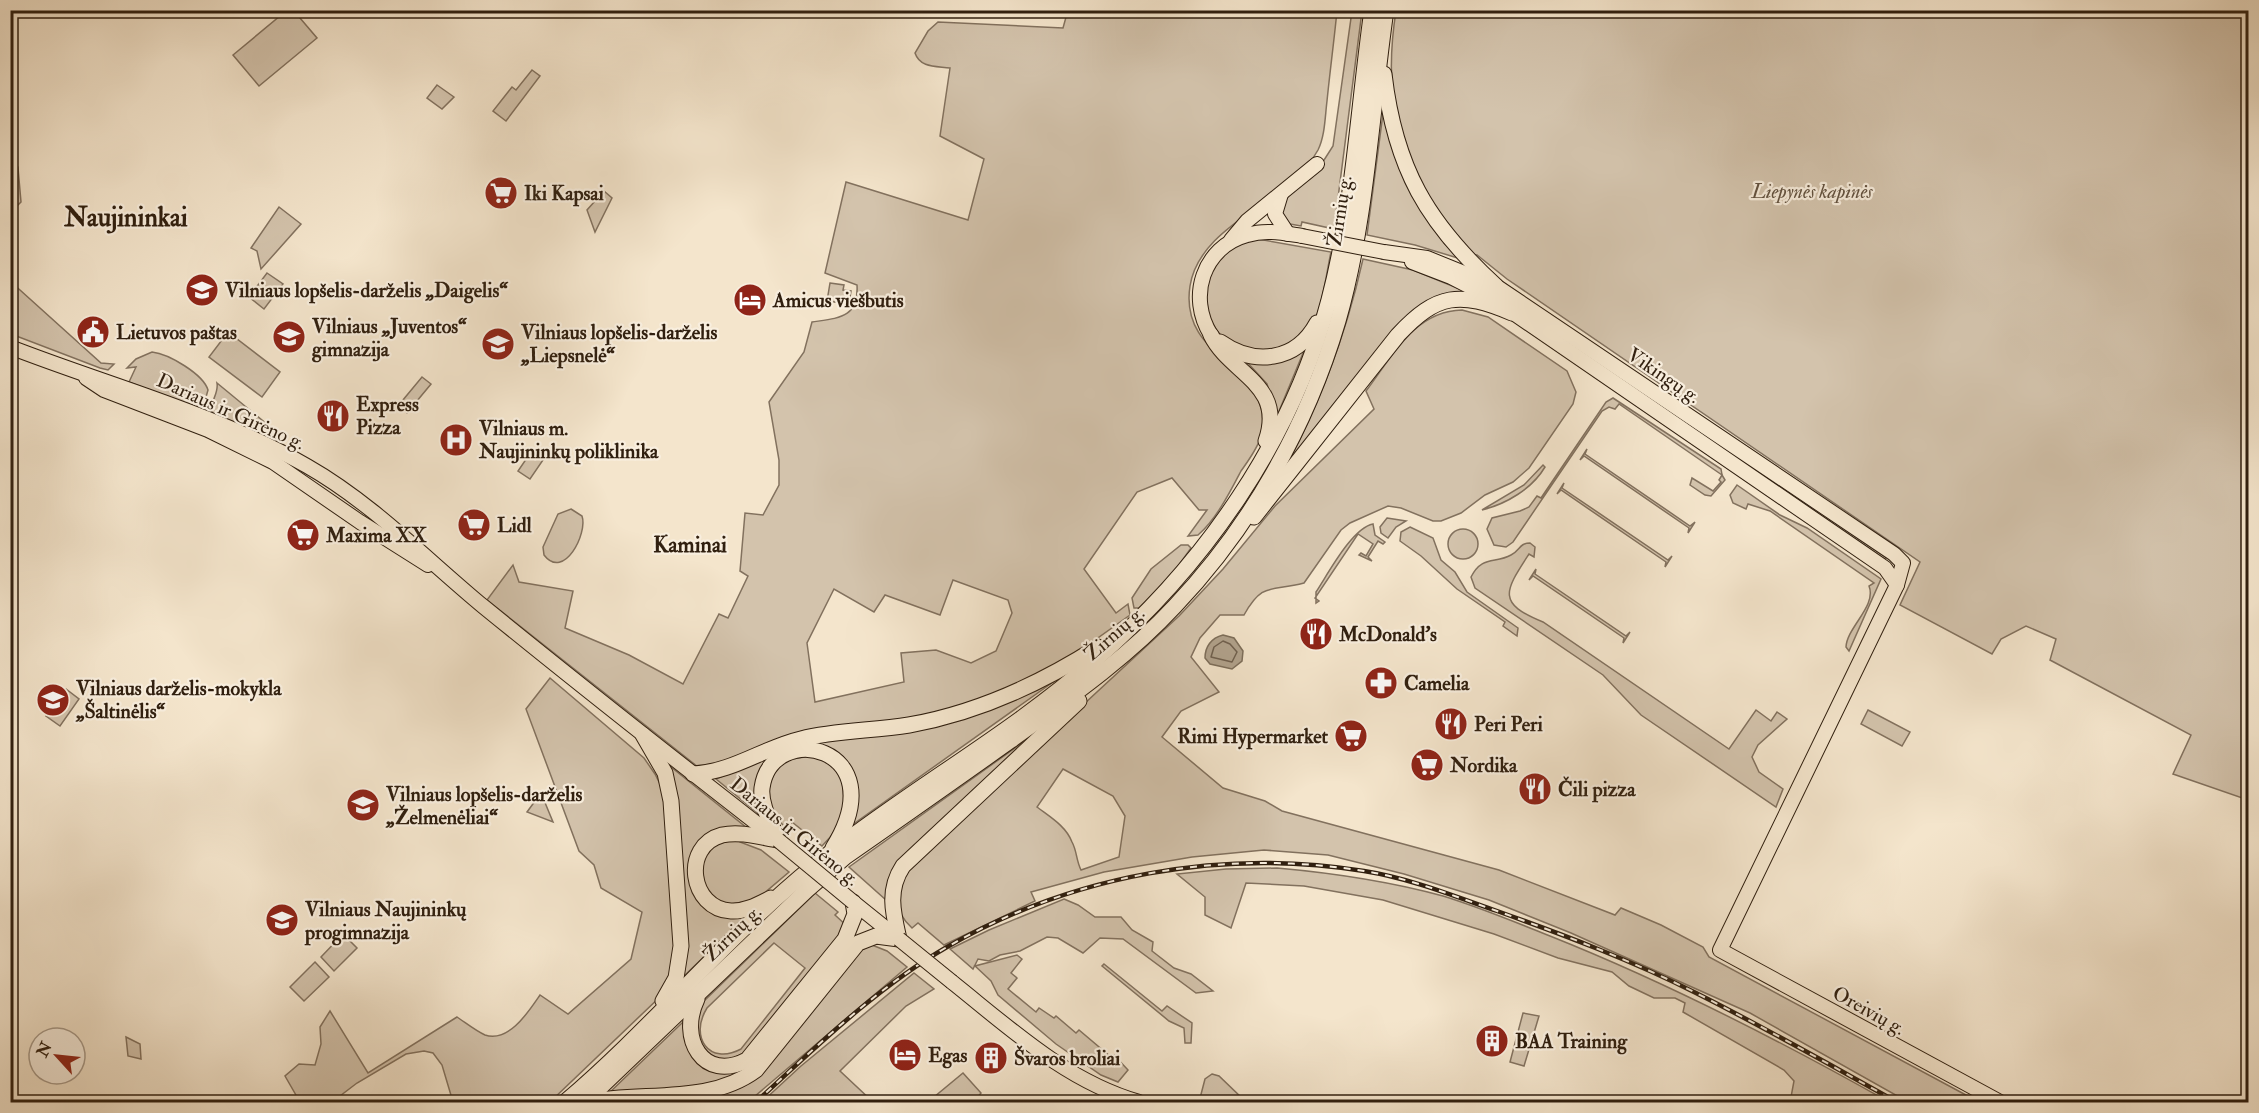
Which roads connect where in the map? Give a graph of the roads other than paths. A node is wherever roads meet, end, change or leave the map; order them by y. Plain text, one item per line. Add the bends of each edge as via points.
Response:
1 (1372, 10) edge
2 (1386, 10) edge
3 (1381, 44) junction
4 (1317, 164) dead end
5 (1281, 194) junction
6 (1295, 235) junction
7 (1230, 242) junction
8 (1389, 253) junction
9 (1496, 286) junction
10 (1328, 303) junction
11 (1512, 314) junction
12 (1211, 334) junction
13 (10, 347) edge
14 (1257, 466) junction
15 (1223, 549) junction
16 (1899, 558) junction
17 (1885, 568) junction
18 (1896, 585) junction
19 (1140, 619) junction
20 (1125, 654) junction
21 (643, 735) junction
22 (693, 774) junction
23 (778, 840) junction
24 (829, 853) junction
25 (782, 893) junction
26 (853, 902) junction
27 (899, 939) junction
28 (699, 993) junction
29 (644, 1028) junction
30 (1107, 1092) junction
31 (565, 1102) edge
32 (586, 1102) edge
33 (1121, 1102) edge
34 (1139, 1102) edge
35 (2000, 1102) edge

1 - 10 highway, Žirnių g. via 1345,225
2 - 3 highway, Žirnių g.
3 - 9 highway via 1393,130 1417,191 1449,239
3 - 15 highway, Žirnių g. via 1359,226 1338,320 1299,423 1270,479
4 - 5 main road
5 - 6 main road via 1275,214
5 - 7 main road via 1247,221
6 - 7 main road via 1257,233
6 - 8 main road, bridge
7 - 12 main road via 1209,262 1200,284 1200,310
8 - 9 main road, Vikingų g. via 1427,258
8 - 11 main road, Vikingų g. via 1478,289
9 - 16 main road, Vikingų g.
10 - 12 highway via 1301,344 1282,354 1249,356 1232,350
10 - 14 highway, Žirnių g. via 1300,386
11 - 15 highway via 1465,298 1448,299 1423,310 1398,335 1261,510
11 - 17 main road, Vikingų g.
12 - 14 highway via 1224,356 1255,381 1267,402 1269,428
13 - 21 main road, Dariaus ir Girėno g. via 200,415 295,459 408,539 439,569
14 - 19 highway, Žirnių g. via 1193,561
15 - 20 highway, Žirnių g. via 1174,607
16 - 17 main road via 1895,566
16 - 18 main road via 1904,566
17 - 18 main road, Vikingų g.
18 - 35 main road, Oreivių g. via 1720,951
19 - 22 highway via 1073,663 967,712 908,725 800,739 722,770
19 - 24 highway, Žirnių g. via 1094,662 1040,703
20 - 27 highway via 903,866 892,894
20 - 28 highway, Žirnių g. via 845,858
21 - 22 main road, Dariaus ir Girėno g.
21 - 29 highway via 668,783 681,946 681,960 670,991
22 - 23 main road, Dariaus ir Girėno g.
23 - 24 highway via 763,802 765,776 777,760 793,751 820,750 842,765 852,793 849,817
23 - 25 highway via 739,834 717,837 702,848 695,875 701,894 725,910 749,908
23 - 26 main road, Dariaus ir Girėno g., bridge
24 - 25 highway, Žirnių g.
25 - 29 highway, Žirnių g.
26 - 27 main road, Dariaus ir Girėno g.
26 - 28 highway via 855,914 845,939 747,1060 738,1065 719,1065 694,1048 689,1021
27 - 30 main road, Dariaus ir Girėno g., bridge via 1061,1068
27 - 32 highway via 876,936 858,943 765,1060 736,1083 707,1092 617,1096
28 - 32 highway, Žirnių g.
29 - 31 highway
30 - 33 main road
30 - 34 main road, Dariaus ir Girėno g.

